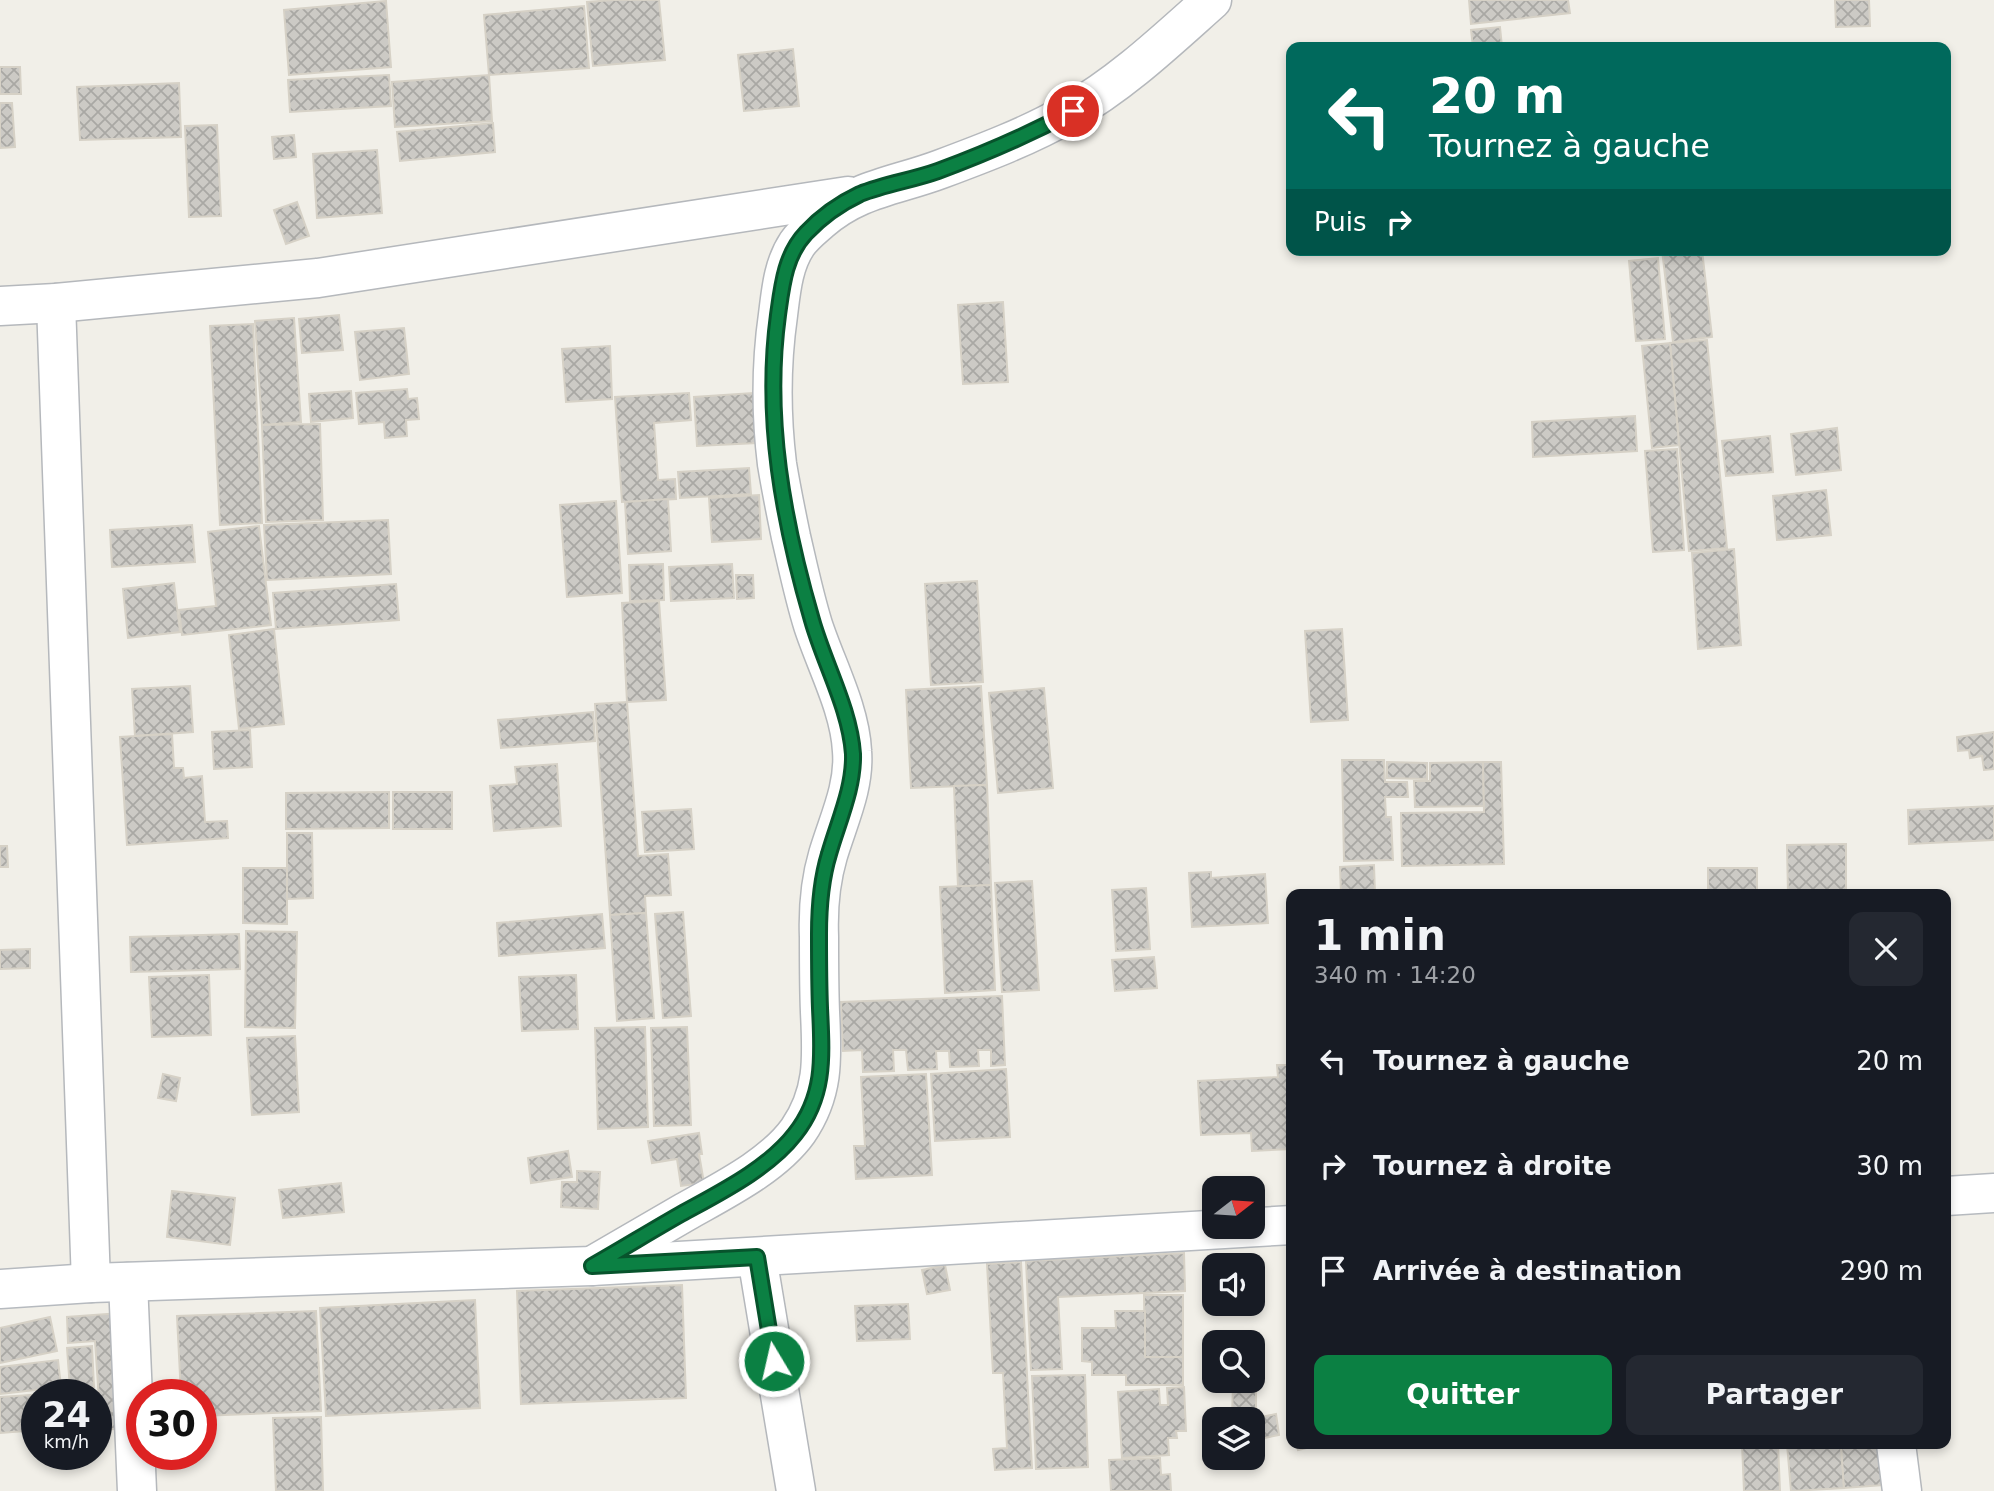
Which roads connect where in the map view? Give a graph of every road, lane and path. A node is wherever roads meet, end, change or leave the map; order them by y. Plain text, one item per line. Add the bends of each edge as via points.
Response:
1 (1212, 0) edge
2 (860, 194) junction
3 (56, 303) junction
4 (0, 306) edge
5 (1994, 1193) edge
6 (1951, 1196) edge
7 (1286, 1225) edge
8 (757, 1257) junction
9 (592, 1266) junction
10 (128, 1282) junction
11 (91, 1283) junction
12 (0, 1289) edge
13 (1897, 1449) edge
14 (137, 1491) edge
15 (796, 1491) edge
16 (1902, 1491) edge

1 - 2 street via 1127,73 1073,111 936,171
2 - 3 street via 318,278
2 - 9 street via 806,233 790,257 773,370 774,431 788,519 803,591 848,724 853,755 820,891 819,1084 797,1133 765,1163
3 - 4 street
3 - 11 street
5 - 6 street
7 - 8 street
8 - 9 street
8 - 15 street
9 - 10 street
10 - 11 street
10 - 14 street
11 - 12 street
13 - 16 street

